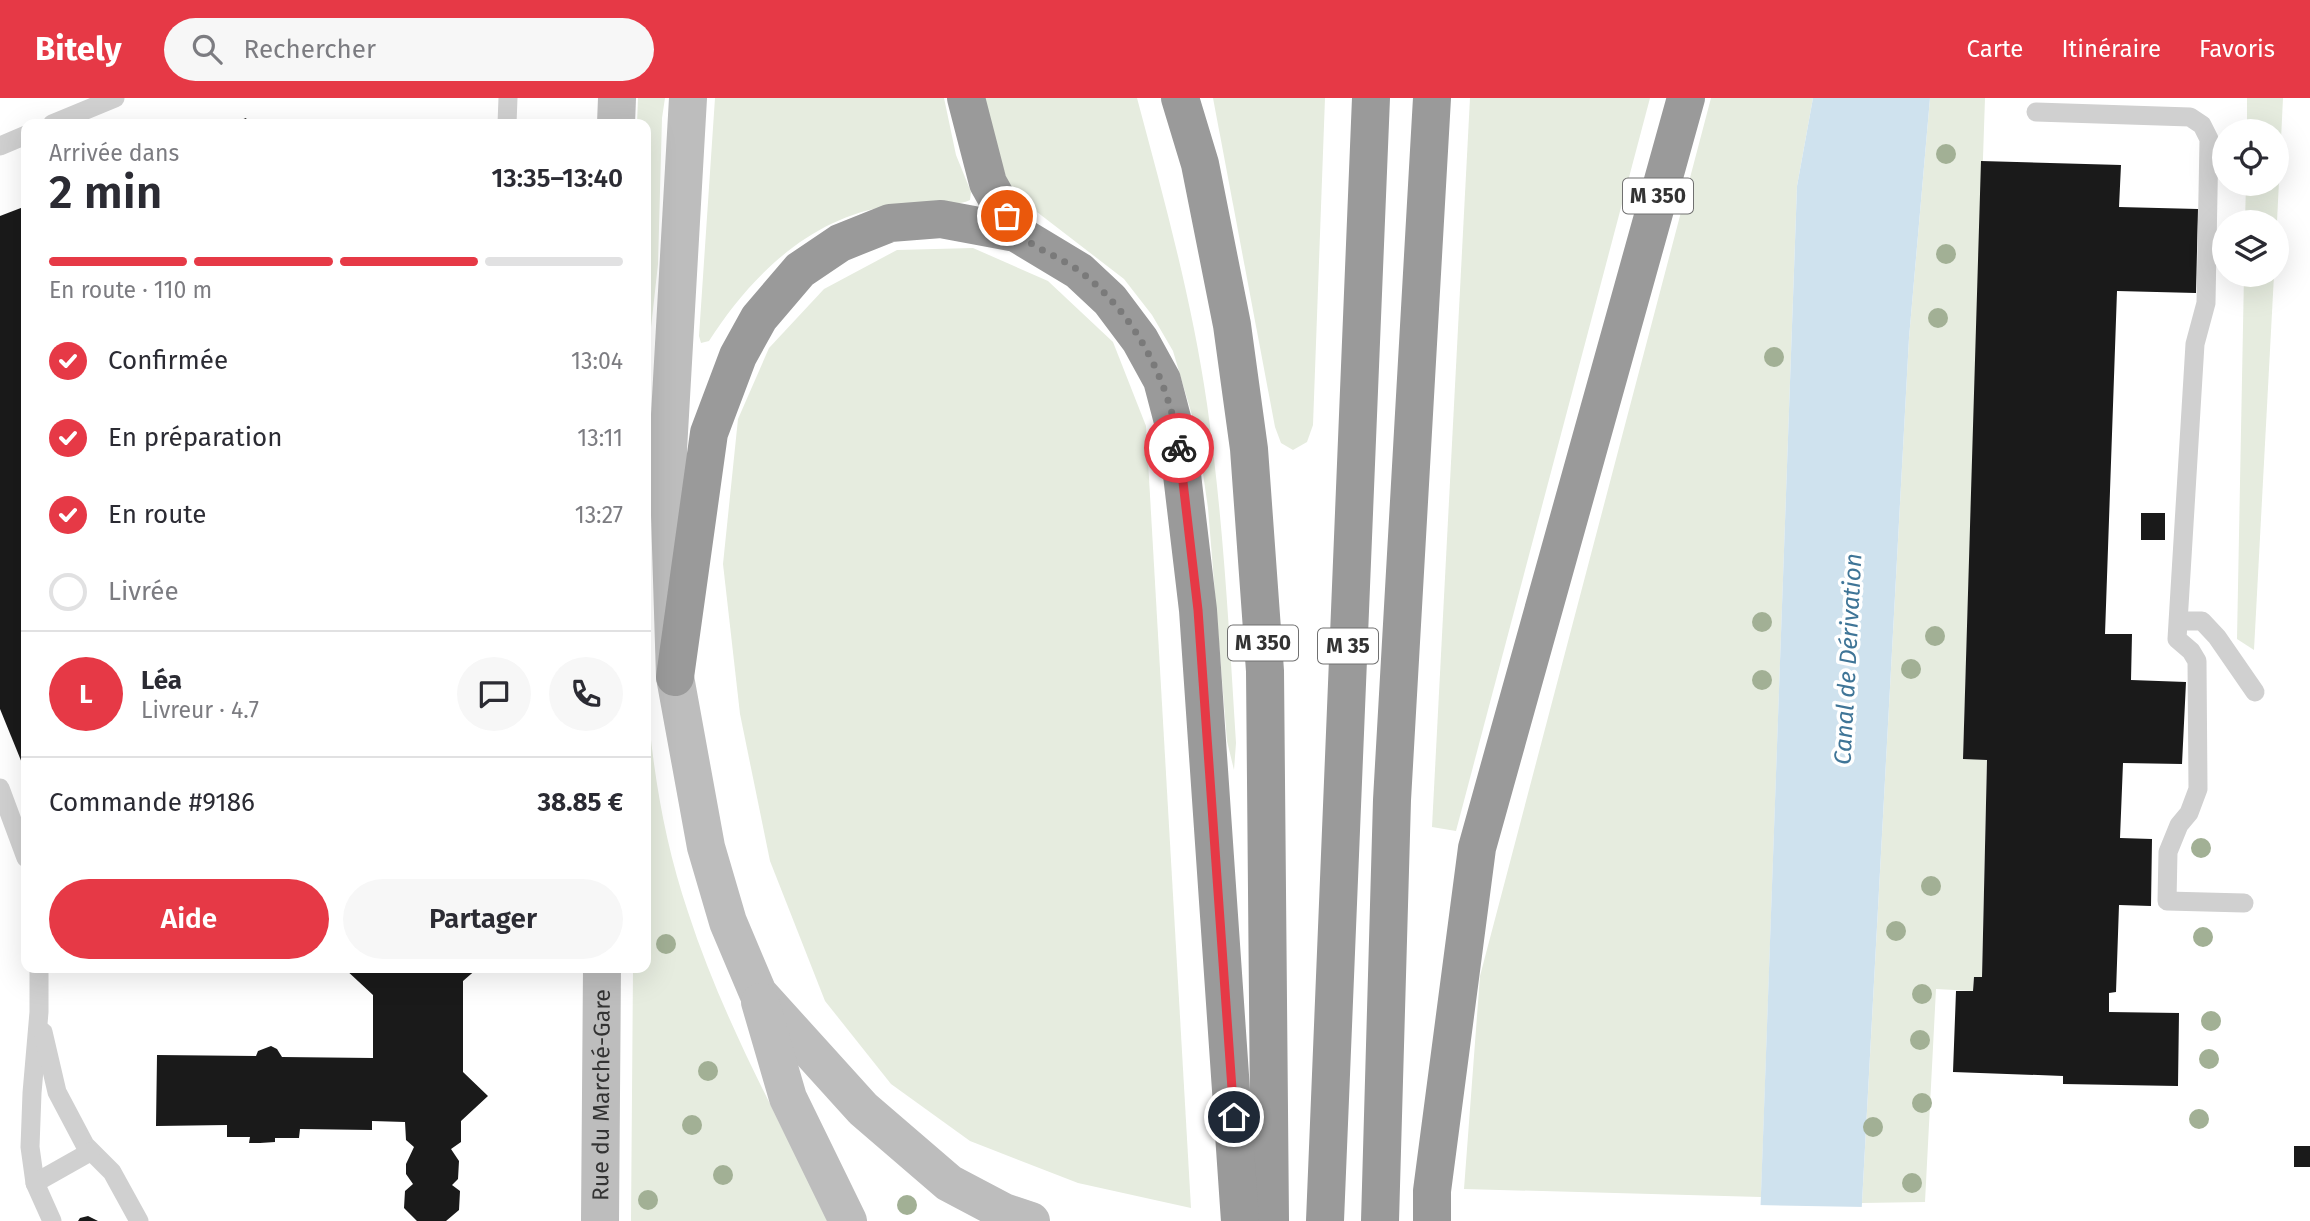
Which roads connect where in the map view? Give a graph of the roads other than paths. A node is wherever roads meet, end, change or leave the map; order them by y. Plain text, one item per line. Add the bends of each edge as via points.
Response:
1 (115, 98) edge
2 (508, 98) edge
3 (617, 98) edge
4 (688, 98) edge
5 (966, 98) edge
6 (1180, 98) edge
7 (1371, 98) edge
8 (1432, 98) edge
9 (1686, 98) edge
10 (2036, 112) dead end
11 (64, 119) edge
12 (507, 119) edge
13 (616, 119) edge
14 (21, 137) edge
15 (0, 146) edge
16 (1016, 233) junction
17 (2179, 621) junction
18 (675, 677) junction
19 (2255, 692) dead end
20 (0, 788) edge
21 (21, 841) edge
22 (2244, 903) dead end
23 (39, 973) edge
24 (602, 973) edge
25 (758, 993) junction
26 (39, 1012) junction
27 (90, 1152) junction
28 (35, 1183) junction
29 (1379, 1205) edge
30 (1432, 1206) edge
31 (1325, 1208) edge
32 (1254, 1209) edge
33 (52, 1221) edge
34 (139, 1221) edge
35 (600, 1221) edge
36 (848, 1221) edge
37 (1031, 1221) edge

1 - 11 lane
2 - 12 lane
3 - 13 main road
4 - 18 main road via 668,450
5 - 16 highway via 988,183
6 - 32 highway, M 350 via 1200,164 1227,298 1249,449 1265,671
7 - 31 highway, M 35
8 - 29 highway, M 35 via 1392,800
9 - 30 highway, M 350 via 1477,848
10 - 17 lane via 2190,117 2203,125 2209,138 2206,303 2194,344
14 - 15 lane
16 - 18 highway via 942,219 890,223 840,243 800,270 759,318 738,356 709,433
16 - 32 highway via 1079,271 1110,300 1162,380 1178,441
17 - 19 lane via 2202,621
17 - 22 lane via 2177,639 2197,661 2199,789 2168,852 2167,901
18 - 25 main road via 706,847 728,922
20 - 21 lane
23 - 26 lane
24 - 35 main road, Rue du Marché-Gare
25 - 36 main road via 788,1098
25 - 37 main road via 863,1109 949,1183
26 - 27 lane via 57,1092
26 - 28 lane via 30,1147
27 - 28 lane
27 - 34 lane via 112,1172
28 - 33 lane

